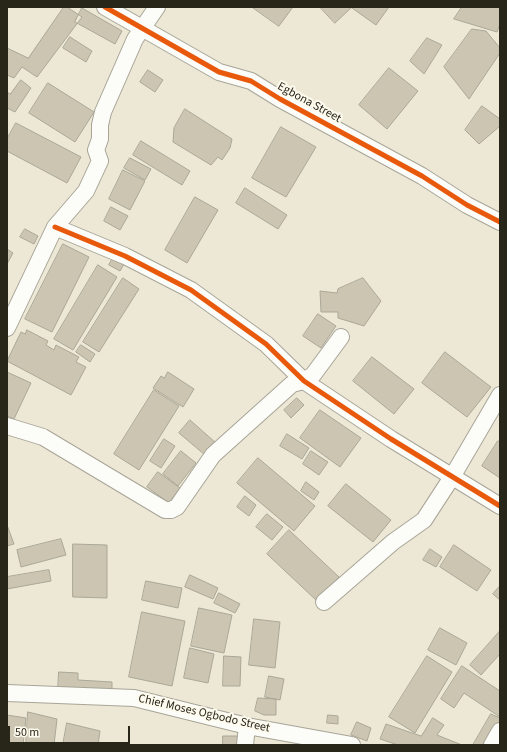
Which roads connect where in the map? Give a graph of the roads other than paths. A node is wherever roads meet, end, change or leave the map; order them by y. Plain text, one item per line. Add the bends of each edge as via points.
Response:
1 (105, 7) edge
2 (158, 7) edge
3 (142, 27) junction
4 (500, 222) edge
5 (55, 227) junction
6 (7, 328) edge
7 (341, 337) dead end
8 (304, 381) junction
9 (500, 395) edge
10 (7, 426) edge
11 (452, 478) junction
12 (500, 506) edge
13 (324, 602) dead end
14 (7, 693) edge
15 (247, 726) junction
16 (500, 731) edge
17 (245, 745) edge
18 (352, 745) edge
19 (492, 745) edge

1 - 3 street, Egbona Street
2 - 3 street
3 - 4 street, Egbona Street via 163,42 219,72 251,81 280,100 422,176 467,205
3 - 5 street via 103,112 96,150 100,161 86,191
5 - 6 street
5 - 8 street via 125,256 191,290 266,344
7 - 8 street via 313,374
8 - 10 street via 292,384 213,455 177,507 171,510 165,510 43,437
8 - 11 street
9 - 11 street
11 - 12 street
11 - 13 street via 424,520 394,542
14 - 15 street, Chief Moses Ogbodo Street via 134,698
15 - 17 street
15 - 18 street, Chief Moses Ogbodo Street
16 - 19 street

